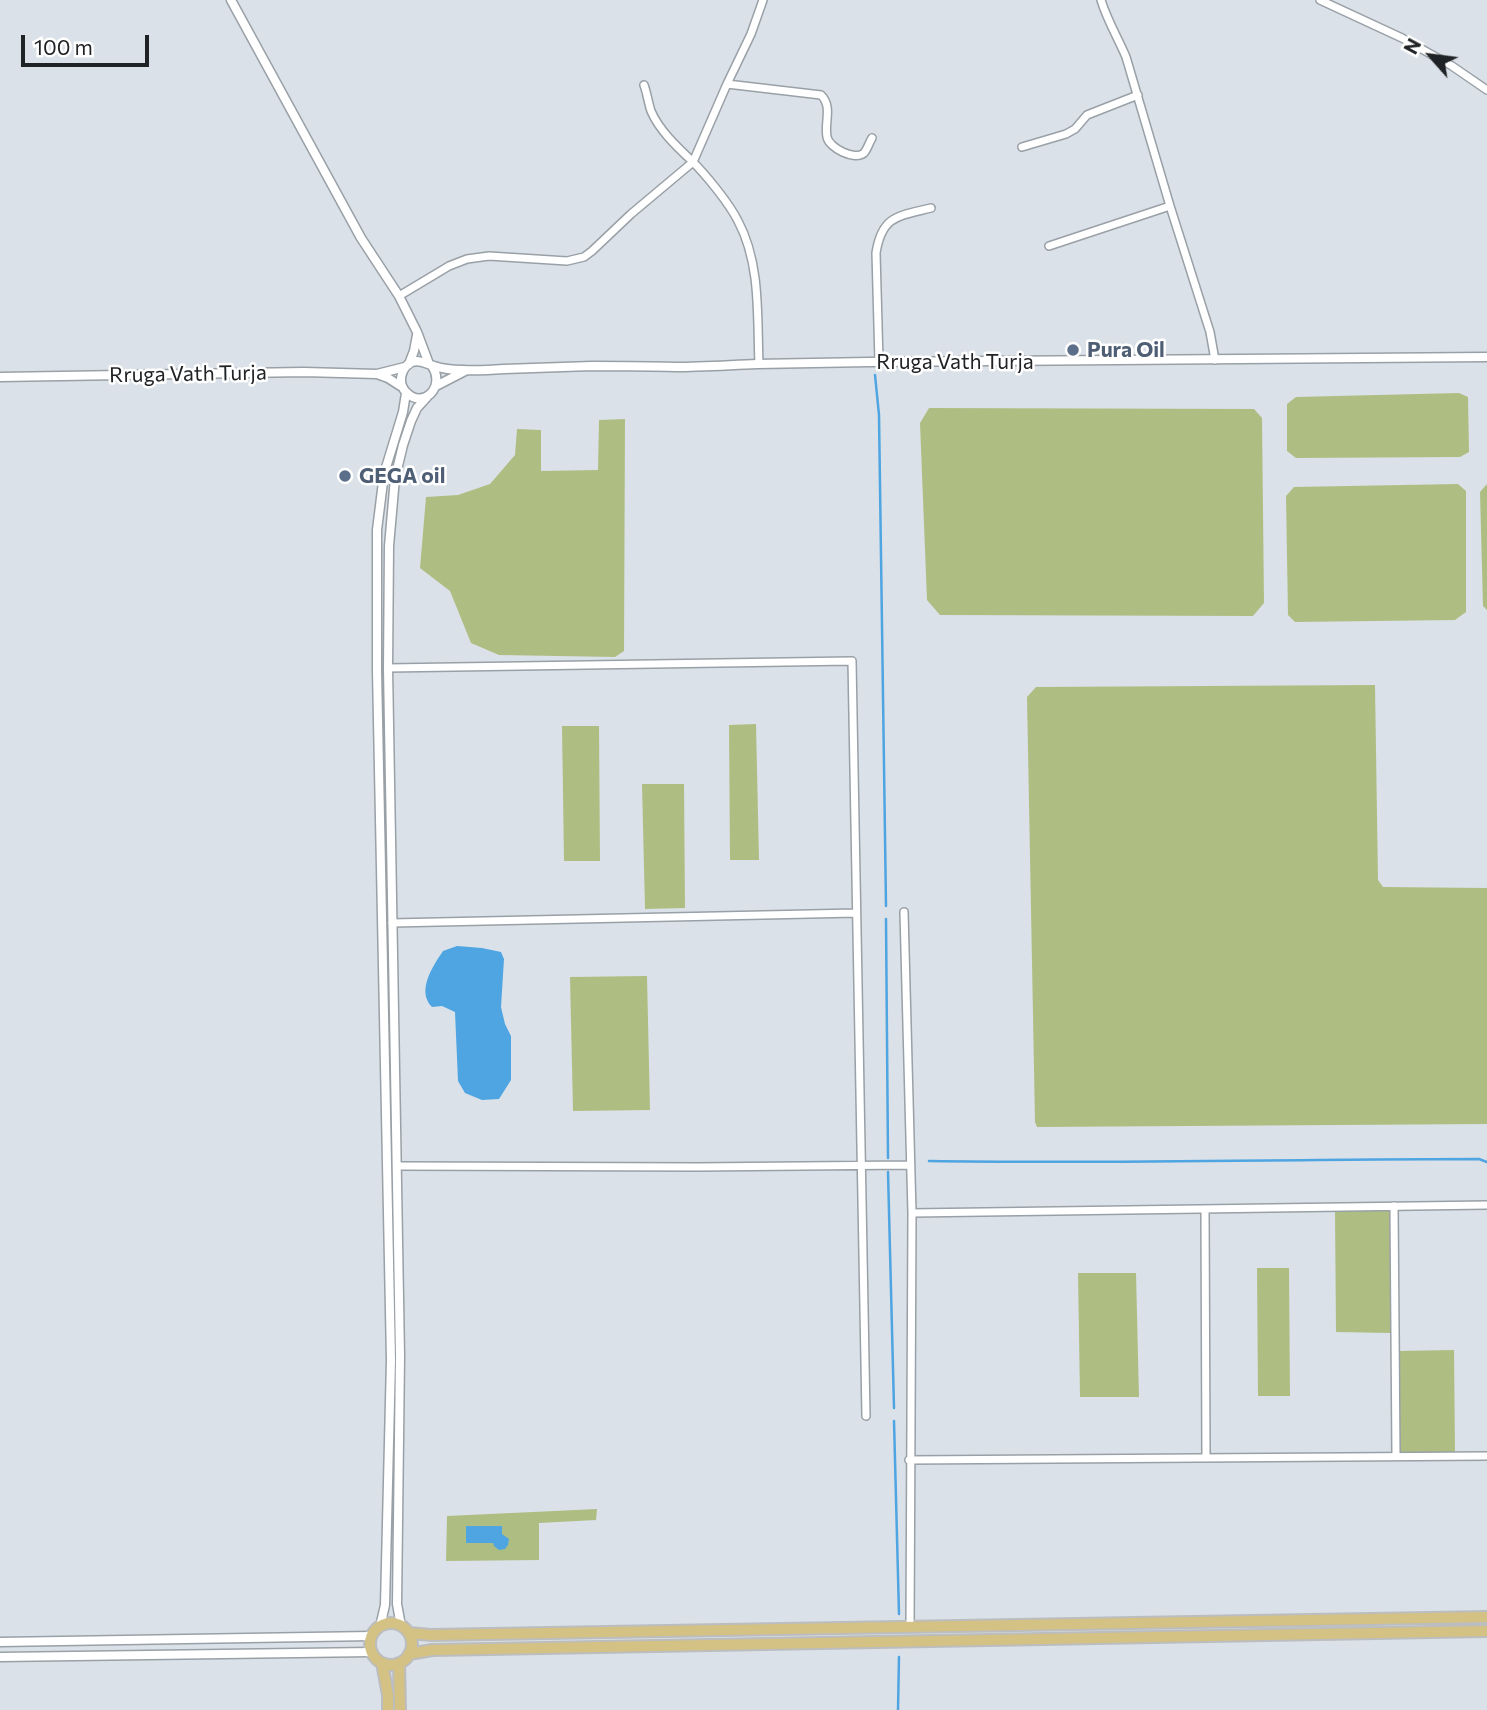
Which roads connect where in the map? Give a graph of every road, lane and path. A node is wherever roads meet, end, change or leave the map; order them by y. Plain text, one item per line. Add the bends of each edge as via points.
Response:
1 (231, 0) edge
2 (763, 0) edge
3 (1101, 0) edge
4 (1320, 0) edge
5 (727, 84) junction
6 (644, 85) dead end
7 (1487, 90) edge
8 (1138, 95) junction
9 (872, 138) dead end
10 (1022, 147) dead end
11 (693, 162) junction
12 (1170, 206) junction
13 (931, 208) dead end
14 (1049, 246) dead end
15 (399, 296) junction
16 (417, 332) junction
17 (1487, 357) edge
18 (1215, 360) junction
19 (879, 362) junction
20 (759, 364) junction
21 (407, 365) junction
22 (431, 365) junction
23 (465, 371) junction
24 (377, 374) junction
25 (0, 377) edge
26 (436, 386) junction
27 (404, 390) junction
28 (426, 397) junction
29 (388, 668) junction
30 (904, 912) dead end
31 (856, 914) junction
32 (392, 923) junction
33 (862, 1165) junction
34 (910, 1165) junction
35 (397, 1166) junction
36 (1487, 1205) edge
37 (1394, 1206) junction
38 (1205, 1209) junction
39 (912, 1213) junction
40 (866, 1416) dead end
41 (1487, 1456) edge
42 (1396, 1457) junction
43 (1206, 1458) junction
44 (909, 1460) junction
45 (1487, 1617) edge
46 (910, 1627) junction
47 (405, 1629) junction
48 (1487, 1630) edge
49 (376, 1632) junction
50 (0, 1642) edge
51 (372, 1652) junction
52 (409, 1654) junction
53 (0, 1657) edge
54 (382, 1663) junction
55 (399, 1663) junction
56 (388, 1710) edge
57 (400, 1710) edge

1 - 15 street via 361,238
2 - 5 street
3 - 8 street
4 - 7 street via 1402,38
5 - 9 street via 821,95 827,101 829,143 853,156 865,152
5 - 11 street
6 - 11 street via 652,112
8 - 10 street via 1087,115 1066,134
8 - 12 street
11 - 15 street via 584,257 568,261 475,257 449,266
11 - 20 street via 745,234 755,277
12 - 14 street
12 - 18 street
13 - 19 street via 896,217 878,238
15 - 16 street
16 - 21 street
16 - 22 street
17 - 18 street, Rruga Vath Turja
18 - 19 street, Rruga Vath Turja
19 - 20 street, Rruga Vath Turja
20 - 23 street, Rruga Vath Turja
21 - 22 street, Rruga Vath Turja via 419,361
21 - 24 street, Rruga Vath Turja
21 - 27 street via 401,380
22 - 23 street, Rruga Vath Turja
22 - 26 street via 438,379
23 - 26 street, Rruga Vath Turja
24 - 25 street, Rruga Vath Turja
24 - 27 street, Rruga Vath Turja
26 - 28 street, Rruga Vath Turja
27 - 28 street, Rruga Vath Turja via 412,397
27 - 49 street via 403,412 384,474 377,530 391,1360 385,1605
28 - 29 street via 411,421 395,478
29 - 31 street via 852,661
29 - 32 street
30 - 34 street
31 - 32 street
31 - 33 street
32 - 35 street
33 - 34 street
33 - 35 street
33 - 40 street
34 - 39 street
35 - 47 street via 401,1415 397,1604
36 - 37 street
37 - 38 street
37 - 42 street
38 - 39 street
38 - 43 street
39 - 44 street
41 - 42 street
42 - 43 street
43 - 44 street
44 - 46 street
45 - 46 main road
46 - 47 main road via 431,1635
47 - 49 main road via 392,1624
47 - 52 main road via 412,1645
48 - 52 main road
49 - 50 street
49 - 51 main road
51 - 53 street
51 - 54 main road
52 - 55 main road
54 - 55 main road
54 - 56 main road
55 - 57 main road

